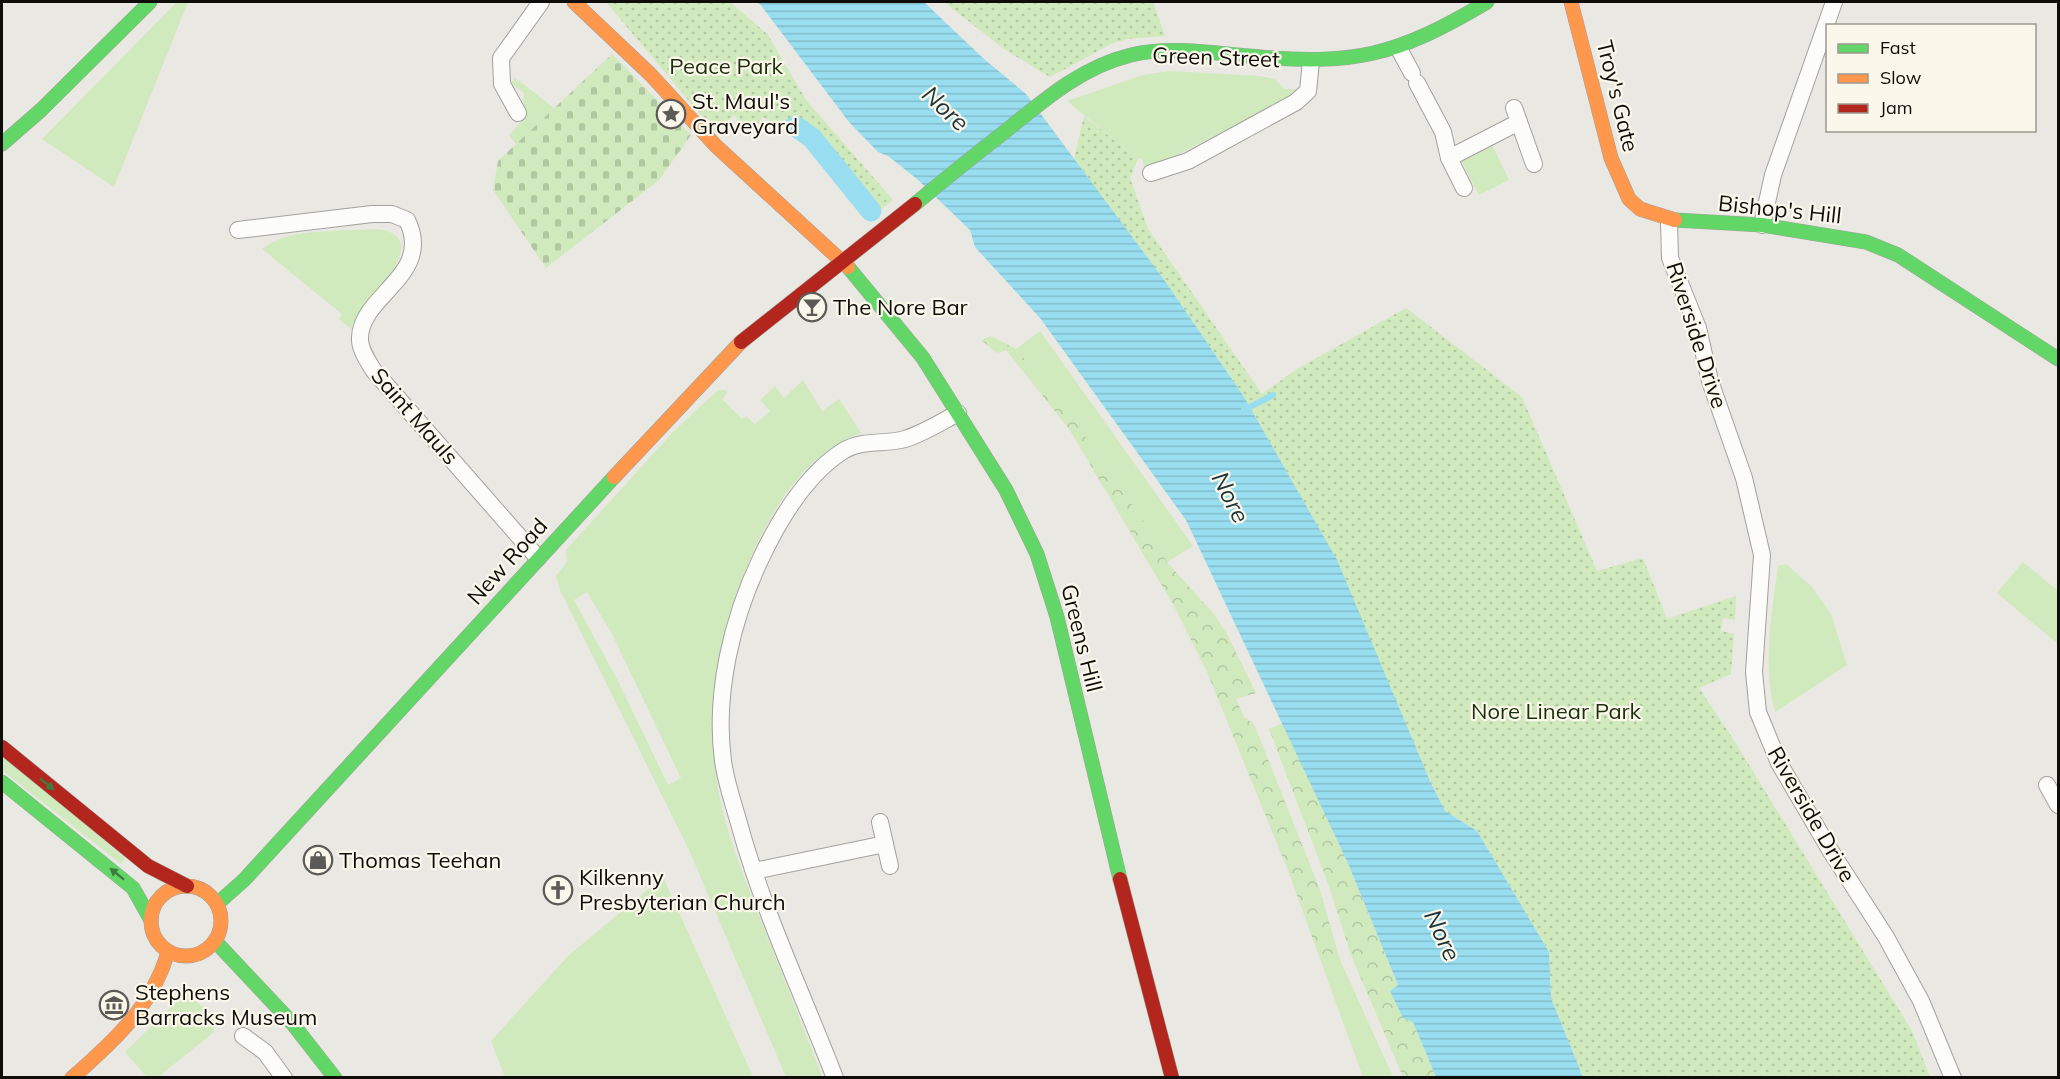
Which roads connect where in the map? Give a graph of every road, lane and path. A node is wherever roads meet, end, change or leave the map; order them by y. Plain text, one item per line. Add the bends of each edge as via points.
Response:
1 (150, 2) edge
2 (541, 2) edge
3 (574, 2) edge
4 (1487, 2) edge
5 (1571, 2) edge
6 (1834, 2) edge
7 (1826, 24) edge
8 (1826, 25) edge
9 (1399, 49) junction
10 (1311, 61) junction
11 (518, 113) dead end
12 (2, 144) edge
13 (1449, 158) junction
14 (1534, 164) dead end
15 (1150, 173) dead end
16 (1464, 188) dead end
17 (1629, 199) joint
18 (1669, 220) junction
19 (1762, 225) junction
20 (238, 230) dead end
21 (842, 260) junction
22 (2058, 359) edge
23 (958, 413) junction
24 (538, 558) junction
25 (2, 747) edge
26 (2, 782) edge
27 (2047, 785) dead end
28 (2058, 805) edge
29 (880, 822) dead end
30 (885, 844) junction
31 (890, 866) dead end
32 (754, 871) junction
33 (187, 886) junction
34 (217, 904) junction
35 (151, 920) junction
36 (215, 941) junction
37 (168, 952) junction
38 (243, 1036) dead end
39 (72, 1077) edge
40 (284, 1077) edge
41 (335, 1077) edge
42 (835, 1077) edge
43 (1172, 1077) edge
44 (1953, 1077) edge

1 - 12 main road
2 - 11 street via 501,58 502,84
3 - 21 main road, Greens Hill via 651,75 716,146
4 - 9 main road, Green Street
5 - 17 main road, Troy's Gate via 1611,158
6 - 7 street
8 - 19 street via 1773,176
9 - 10 main road, Green Street via 1350,59
9 - 13 street via 1443,132
10 - 15 street, Green Street via 1308,91 1296,102 1188,161
10 - 21 main road, Green Street via 1157,51 1114,61 1057,90
13 - 14 street via 1516,115
13 - 16 street
17 - 18 main road, Bishop's Hill via 1644,211
18 - 19 main road, Bishop's Hill
18 - 44 street, Riverside Drive via 1670,258 1698,328 1710,381 1744,478 1762,555 1754,672 1758,712 1779,763 1921,1001
19 - 22 main road, Bishop's Hill via 1823,232 1866,242 1898,255
20 - 24 street, Saint Mauls via 372,214 392,214 407,220 414,234 415,250 363,324 359,338 364,355
21 - 23 main road, Greens Hill via 923,358
21 - 24 main road, New Road via 730,351
23 - 32 street via 903,440 882,440 843,451 799,492 754,573 730,649 721,723 726,778
23 - 43 main road, Greens Hill via 1006,490 1037,554 1057,617 1108,835
24 - 34 main road, New Road via 244,880
25 -> 33 main road via 148,866
35 -> 26 main road via 133,888
27 - 28 street
29 - 30 street
30 - 31 street
30 - 32 street
32 - 42 street
33 - 34 main road via 204,891
33 - 35 main road via 162,896
34 - 36 main road via 221,919
35 - 37 main road via 155,938
36 - 37 main road via 208,949 189,957
36 - 41 main road via 292,1023
37 - 39 main road via 162,978 146,1007
38 - 40 street via 265,1052

